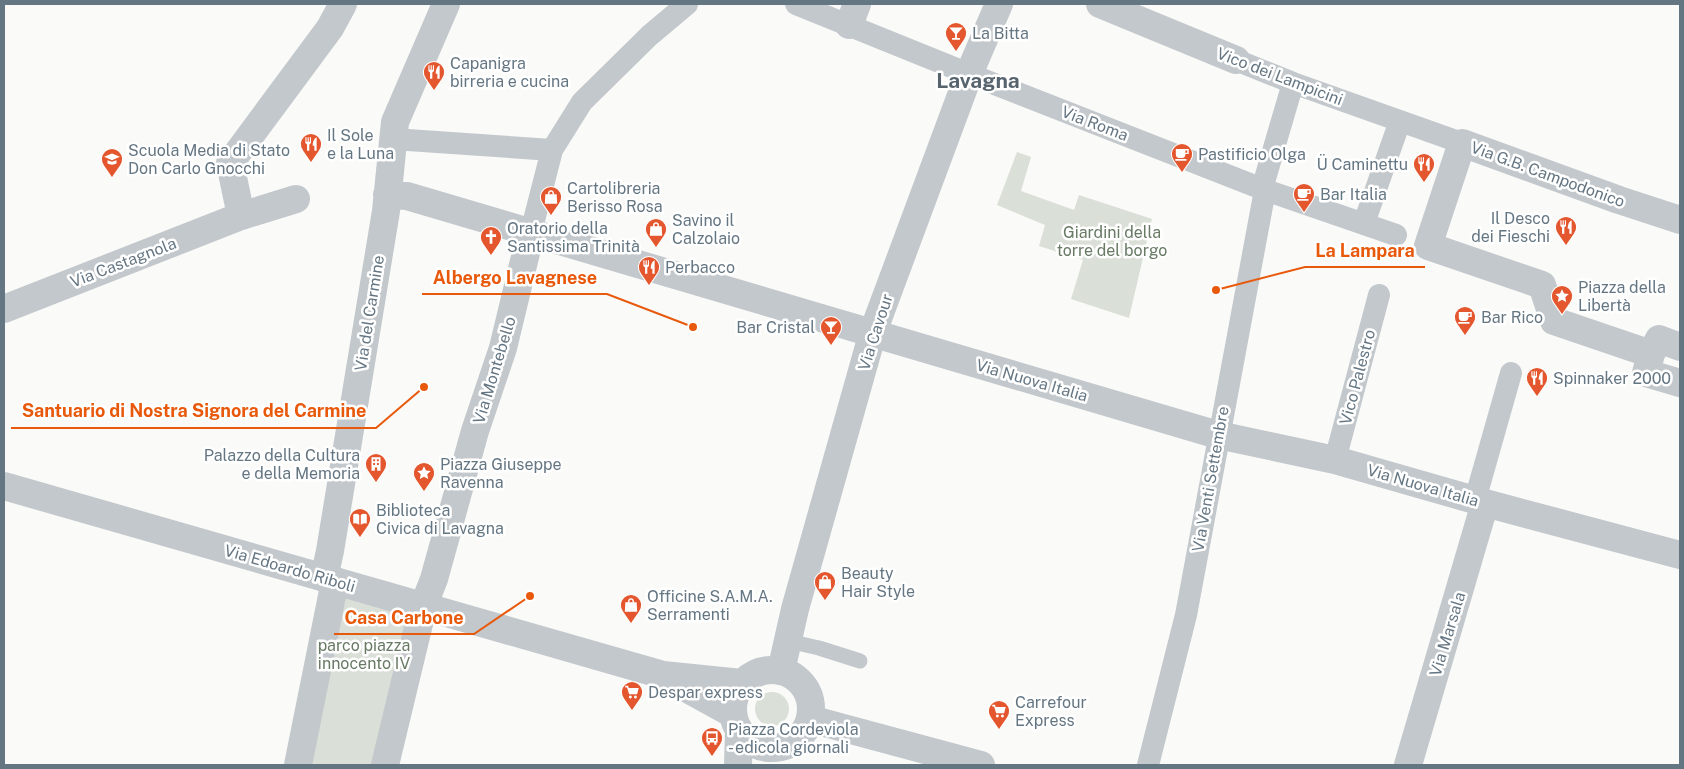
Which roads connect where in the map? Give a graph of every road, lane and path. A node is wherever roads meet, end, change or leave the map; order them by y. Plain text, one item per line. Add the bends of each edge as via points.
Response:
1 (342, 4) edge
2 (446, 4) edge
3 (687, 4) edge
4 (796, 4) edge
5 (999, 4) edge
6 (1113, 6) edge
7 (853, 14) edge
8 (1236, 60) joint
9 (969, 74) junction
10 (1293, 83) junction
11 (1400, 121) junction
12 (393, 139) junction
13 (1462, 143) junction
14 (552, 150) junction
15 (1264, 190) junction
16 (387, 195) junction
17 (296, 200) dead end
18 (241, 216) junction
19 (1680, 220) edge
20 (1364, 224) junction
21 (531, 232) junction
22 (1396, 235) dead end
23 (1378, 295) dead end
24 (4, 309) edge
25 (873, 332) junction
26 (1680, 346) edge
27 (1651, 354) junction
28 (1511, 373) dead end
29 (1680, 383) edge
30 (1218, 435) junction
31 (1335, 460) junction
32 (4, 486) edge
33 (1480, 502) junction
34 (1680, 555) edge
35 (329, 580) junction
36 (422, 607) junction
37 (788, 641) junction
38 (860, 661) dead end
39 (781, 671) junction
40 (663, 675) junction
41 (742, 683) junction
42 (810, 719) junction
43 (736, 723) junction
44 (772, 757) edge
45 (298, 765) edge
46 (385, 765) edge
47 (738, 765) edge
48 (981, 765) edge
49 (1148, 765) edge
50 (1408, 765) edge

1 - 18 street via 330,28 230,163
2 - 12 street, Via del Carmine via 395,122
3 - 14 street, Via Montebello via 649,36 582,102
4 - 7 street, Via Roma
5 - 9 street, Via Cavour
6 - 8 street, Vico dei Lampicini
7 - 9 street, Via Roma
8 - 10 street, Vico dei Lampicini
9 - 15 street, Via Roma
9 - 25 street, Via Cavour
10 - 11 street, Vico dei Lampicini
10 - 15 street, Via Venti Settembre
11 - 13 street, Vico dei Lampicini
11 - 20 street
12 - 14 street
12 - 16 street, Via del Carmine
13 - 19 street, Via G.B. Campodonico
13 - 27 street, Via G.B. Campodonico via 1428,246 1542,285 1554,321
14 - 21 street, Via Montebello
15 - 20 street, Via Roma
15 - 30 street, Via Venti Settembre
16 - 21 street, Via Nuova Italia via 407,196
16 - 35 street, Via del Carmine via 330,551
17 - 18 street, Via Castagnola
18 - 24 street, Via Castagnola
20 - 22 street, Via Roma
21 - 25 street, Via Nuova Italia
21 - 36 street, Via Montebello via 502,348 434,579
23 - 31 street, Vico Palestro
25 - 30 street, Via Nuova Italia
25 - 37 street, Via Cavour
26 - 27 street via 1658,338
27 - 29 street via 1646,373
28 - 33 street
30 - 31 street, Via Nuova Italia
30 - 49 street, Via Venti Settembre via 1186,615
31 - 33 street, Via Nuova Italia
32 - 35 street, Via Edoardo Riboli
33 - 34 street, Via Nuova Italia
33 - 50 street, Via Marsala
35 - 36 street, Via Edoardo Riboli
35 - 45 street, Via del Carmine
36 - 40 street, Via Edoardo Riboli
36 - 46 street, Via Montebello
37 - 38 lane
37 - 39 street, Via Cavour
39 - 41 street via 753,674
39 - 42 street via 795,677 806,689 812,704
40 - 41 street, Via Edoardo Riboli
40 - 43 street, Via Edoardo Riboli
41 - 43 street via 735,696
42 - 44 street via 804,733
42 - 48 street
43 - 44 street via 747,740
43 - 47 street

